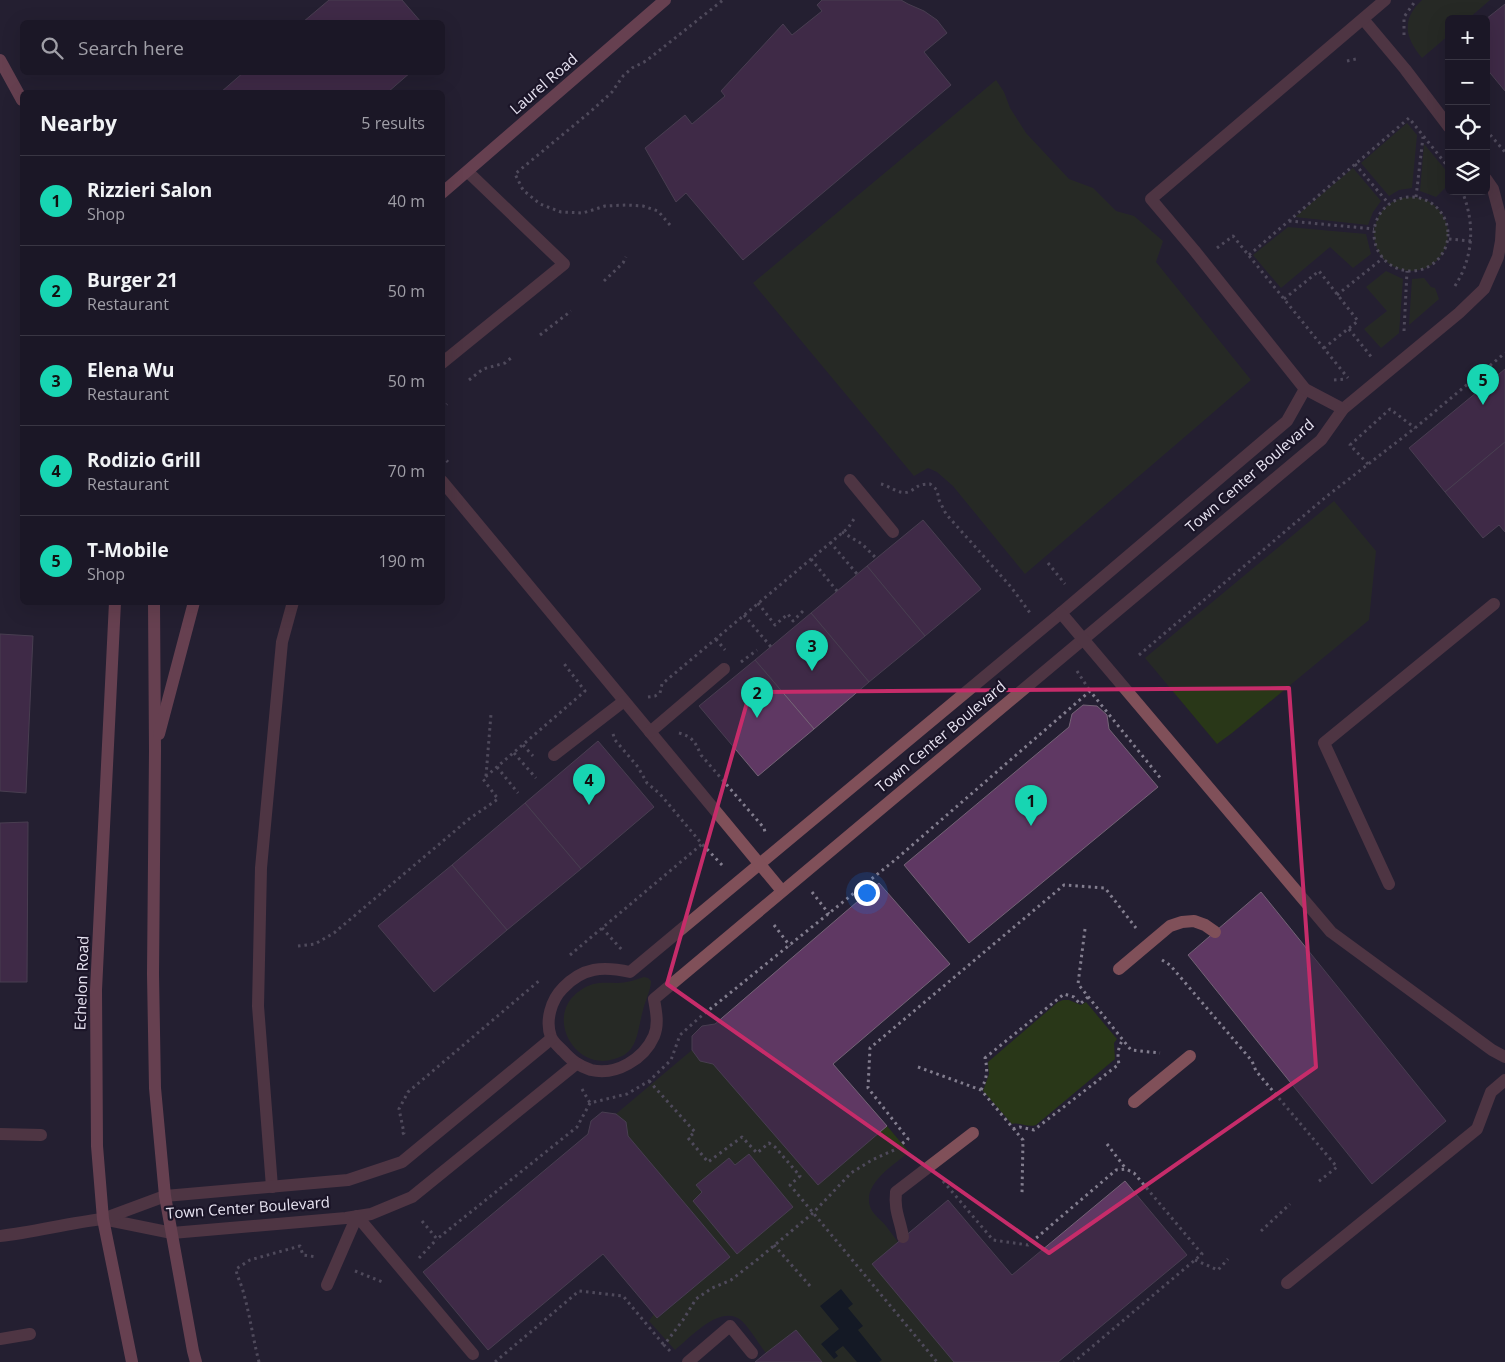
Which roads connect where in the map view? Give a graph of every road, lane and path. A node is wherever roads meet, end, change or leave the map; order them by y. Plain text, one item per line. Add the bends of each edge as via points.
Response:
1 (665, 0) edge
2 (723, 0) edge
3 (1385, 0) edge
4 (1416, 0) edge
5 (1363, 19) junction
6 (1405, 39) dead end
7 (0, 60) edge
8 (20, 96) edge
9 (1445, 122) edge
10 (1490, 135) edge
11 (1423, 136) junction
12 (1505, 152) edge
13 (1445, 163) edge
14 (1355, 164) junction
15 (468, 172) junction
16 (1490, 184) edge
17 (445, 191) edge
18 (1464, 195) edge
19 (1416, 197) junction
20 (1389, 204) junction
21 (1289, 221) junction
22 (670, 226) dead end
23 (1374, 229) junction
24 (1448, 239) junction
25 (1471, 241) junction
26 (1249, 255) junction
27 (626, 257) dead end
28 (1383, 258) junction
29 (1202, 260) junction
30 (1407, 272) junction
31 (604, 281) dead end
32 (1455, 287) dead end
33 (1337, 295) junction
34 (1284, 299) junction
35 (571, 311) dead end
36 (1349, 329) junction
37 (1411, 329) dead end
38 (540, 335) dead end
39 (1324, 348) junction
40 (1505, 353) edge
41 (511, 358) dead end
42 (445, 361) edge
43 (1367, 364) dead end
44 (1355, 374) dead end
45 (1348, 379) junction
46 (469, 380) dead end
47 (1333, 380) dead end
48 (1305, 389) junction
49 (1344, 409) junction
50 (1415, 428) junction
51 (1368, 464) junction
52 (850, 480) dead end
53 (876, 483) dead end
54 (445, 485) edge
55 (854, 519) dead end
56 (842, 532) junction
57 (893, 532) dead end
58 (830, 542) junction
59 (876, 558) dead end
60 (811, 559) junction
61 (1048, 563) dead end
62 (857, 574) dead end
63 (1066, 584) dead end
64 (837, 591) dead end
65 (758, 603) junction
66 (1494, 604) dead end
67 (115, 605) edge
68 (154, 605) edge
69 (193, 605) edge
70 (292, 605) edge
71 (803, 611) dead end
72 (1061, 612) junction
73 (744, 615) junction
74 (1032, 616) dead end
75 (1083, 639) junction
76 (771, 647) dead end
77 (1139, 655) dead end
78 (560, 659) dead end
79 (724, 670) dead end
80 (1077, 671) dead end
81 (1090, 691) junction
82 (647, 698) dead end
83 (624, 701) junction
84 (491, 714) dead end
85 (612, 731) dead end
86 (675, 731) dead end
87 (650, 732) junction
88 (155, 751) junction
89 (514, 753) junction
90 (554, 755) dead end
91 (497, 767) junction
92 (486, 777) junction
93 (536, 778) dead end
94 (1162, 780) dead end
95 (518, 793) dead end
96 (766, 835) dead end
97 (759, 864) junction
98 (726, 869) dead end
99 (1389, 884) dead end
100 (782, 892) junction
101 (812, 892) dead end
102 (829, 914) junction
103 (774, 925) dead end
104 (602, 928) dead end
105 (1085, 929) dead end
106 (1215, 932) dead end
107 (1130, 933) dead end
108 (298, 946) dead end
109 (790, 946) junction
110 (624, 952) dead end
111 (1156, 965) dead end
112 (1119, 969) dead end
113 (1088, 997) junction
114 (551, 1039) junction
115 (1123, 1039) junction
116 (1190, 1056) joint
117 (1505, 1056) edge
118 (576, 1064) junction
119 (918, 1067) dead end
120 (1505, 1080) edge
121 (650, 1081) junction
122 (580, 1086) dead end
123 (981, 1090) junction
124 (1134, 1102) dead end
125 (590, 1103) junction
126 (1013, 1129) junction
127 (973, 1133) dead end
128 (0, 1134) edge
129 (41, 1135) dead end
130 (1107, 1144) dead end
131 (1126, 1169) junction
132 (937, 1174) dead end
133 (1318, 1182) dead end
134 (272, 1187) junction
135 (1022, 1193) dead end
136 (166, 1196) junction
137 (1290, 1204) dead end
138 (813, 1213) junction
139 (357, 1216) junction
140 (103, 1219) junction
141 (422, 1221) dead end
142 (1261, 1231) dead end
143 (172, 1233) junction
144 (0, 1236) edge
145 (903, 1237) dead end
146 (437, 1239) junction
147 (774, 1245) junction
148 (317, 1257) dead end
149 (419, 1258) dead end
150 (1228, 1259) dead end
151 (1195, 1260) junction
152 (352, 1269) dead end
153 (385, 1283) dead end
154 (1288, 1283) dead end
155 (327, 1285) dead end
156 (810, 1286) dead end
157 (30, 1334) dead end
158 (0, 1339) edge
159 (664, 1345) junction
160 (670, 1351) dead end
161 (752, 1352) dead end
162 (473, 1354) dead end
163 (132, 1362) edge
164 (196, 1362) edge
165 (259, 1362) edge
166 (495, 1362) edge
167 (688, 1362) edge
168 (937, 1362) edge
169 (1074, 1362) edge

1 - 15 street, Laurel Road
2 - 22 path via 652,57 632,68 598,106 515,174 523,190 540,204 560,212 583,213 605,206 643,206 658,211
3 - 5 street
4 - 6 path via 1404,17
5 - 9 street
5 - 29 street via 1151,199
7 - 8 street
10 - 12 path
11 - 13 path
11 - 14 path via 1409,118
11 - 19 path
14 - 20 path
14 - 21 path
15 - 17 street, Laurel Road
15 - 42 street via 564,264
16 - 49 street, Town Center Boulevard via 1502,223 1498,257 1484,288 1459,313
18 - 25 path via 1469,208
19 - 20 path via 1402,198
19 - 24 path via 1433,203 1442,213 1448,226
20 - 23 path via 1379,215
21 - 23 path
21 - 26 path
23 - 28 path via 1375,244
24 - 25 path
24 - 30 path via 1444,252 1435,263 1422,270
25 - 32 path via 1463,273
26 - 29 path via 1233,236
26 - 34 path
27 - 31 path via 623,264
28 - 30 path via 1393,267
28 - 33 path
29 - 48 street
30 - 37 path via 1404,334
33 - 34 path via 1318,271
33 - 36 path via 1358,321
34 - 39 path
35 - 38 path
36 - 39 path
36 - 43 path via 1373,360
39 - 45 path
40 - 50 path
41 - 46 path via 483,369
44 - 45 path
45 - 47 path
48 - 49 street
48 - 72 street, Town Center Boulevard via 1287,421
49 - 75 street, Town Center Boulevard via 1321,440
50 - 51 path
50 - 51 path via 1390,409 1350,445
51 - 77 path
52 - 57 street
53 - 74 path via 897,491 907,492 920,484 930,484 938,490 946,514 1011,587
54 - 83 street
55 - 56 path
56 - 58 path
56 - 59 path via 862,544
58 - 60 path
58 - 62 path
60 - 64 path
60 - 65 path
61 - 63 path
65 - 71 path via 775,624 788,614 793,621
65 - 73 path
66 - 99 street via 1324,743
67 - 140 street, Echelon Road via 96,990 97,1146
68 - 88 street
69 - 88 street
70 - 134 street via 282,642 261,868 258,1006
72 - 75 street
72 - 97 street, Town Center Boulevard
73 - 76 path
73 - 82 path via 662,684 660,693
75 - 100 street, Town Center Boulevard
75 - 117 street via 1331,932 1492,1050
78 - 89 path via 585,691
79 - 87 street
80 - 81 path
81 - 94 path
81 - 102 path
83 - 87 street
83 - 90 street
84 - 92 path
85 - 98 path via 615,740 647,782
86 - 96 path via 688,735 695,742 701,754 764,828
87 - 97 street
88 - 136 street via 154,1088
89 - 91 path
89 - 93 path
91 - 92 path
91 - 95 path
92 - 108 path via 483,779 498,799 469,819 334,933 315,944
97 - 100 street
97 - 114 street, Town Center Boulevard via 630,972 612,968 593,969 576,976 552,1004 548,1022
100 - 118 street, Town Center Boulevard via 654,999 658,1018 654,1036 644,1052 630,1064 612,1070 593,1070
101 - 102 path
102 - 109 path
103 - 109 path
104 - 110 path
105 - 113 path via 1078,984
106 - 112 street via 1194,921 1170,926
107 - 138 path via 1137,927 1105,888 1064,885 870,1048 868,1088 908,1139 852,1173
109 - 121 path via 684,1031 671,1060
111 - 133 path via 1162,960 1170,965 1337,1167
113 - 115 path
113 - 123 path via 1080,1004 1074,997 1064,994 985,1058 986,1079
114 - 118 street
114 - 134 street, Town Center Boulevard via 402,1162 348,1180
115 - 116 path via 1132,1050
115 - 126 path via 1118,1047 1119,1064 1034,1130
116 - 124 street
118 - 139 street, Town Center Boulevard via 412,1198
119 - 123 path
120 - 154 street via 1491,1092 1477,1129
121 - 125 path via 626,1094
121 - 138 path via 695,1132 688,1138 708,1162 742,1137 757,1153 769,1143 776,1147 800,1176 790,1185
122 - 125 path
123 - 126 path
125 - 146 path via 577,1127
126 - 135 path via 1023,1140
127 - 145 street via 896,1192 896,1215
128 - 129 street
130 - 131 path
131 - 132 path via 1116,1170 1028,1245 993,1240
131 - 151 path via 1134,1173 1202,1254
134 - 136 street, Town Center Boulevard
136 - 140 street, Town Center Boulevard
136 - 143 street
137 - 142 path
138 - 147 path
138 - 168 path
139 - 143 street, Town Center Boulevard
139 - 155 street
139 - 162 street
140 - 143 street, Town Center Boulevard
140 - 144 street
140 - 163 street, Echelon Road
141 - 146 path
143 - 164 street
146 - 149 path
147 - 156 path
147 - 159 path via 731,1280 696,1299
148 - 165 path via 303,1255 300,1246 250,1260 236,1268
150 - 151 path via 1218,1270
151 - 169 path
152 - 153 path
157 - 158 street
159 - 160 path
159 - 166 path via 623,1296 579,1292
161 - 167 street via 730,1326

